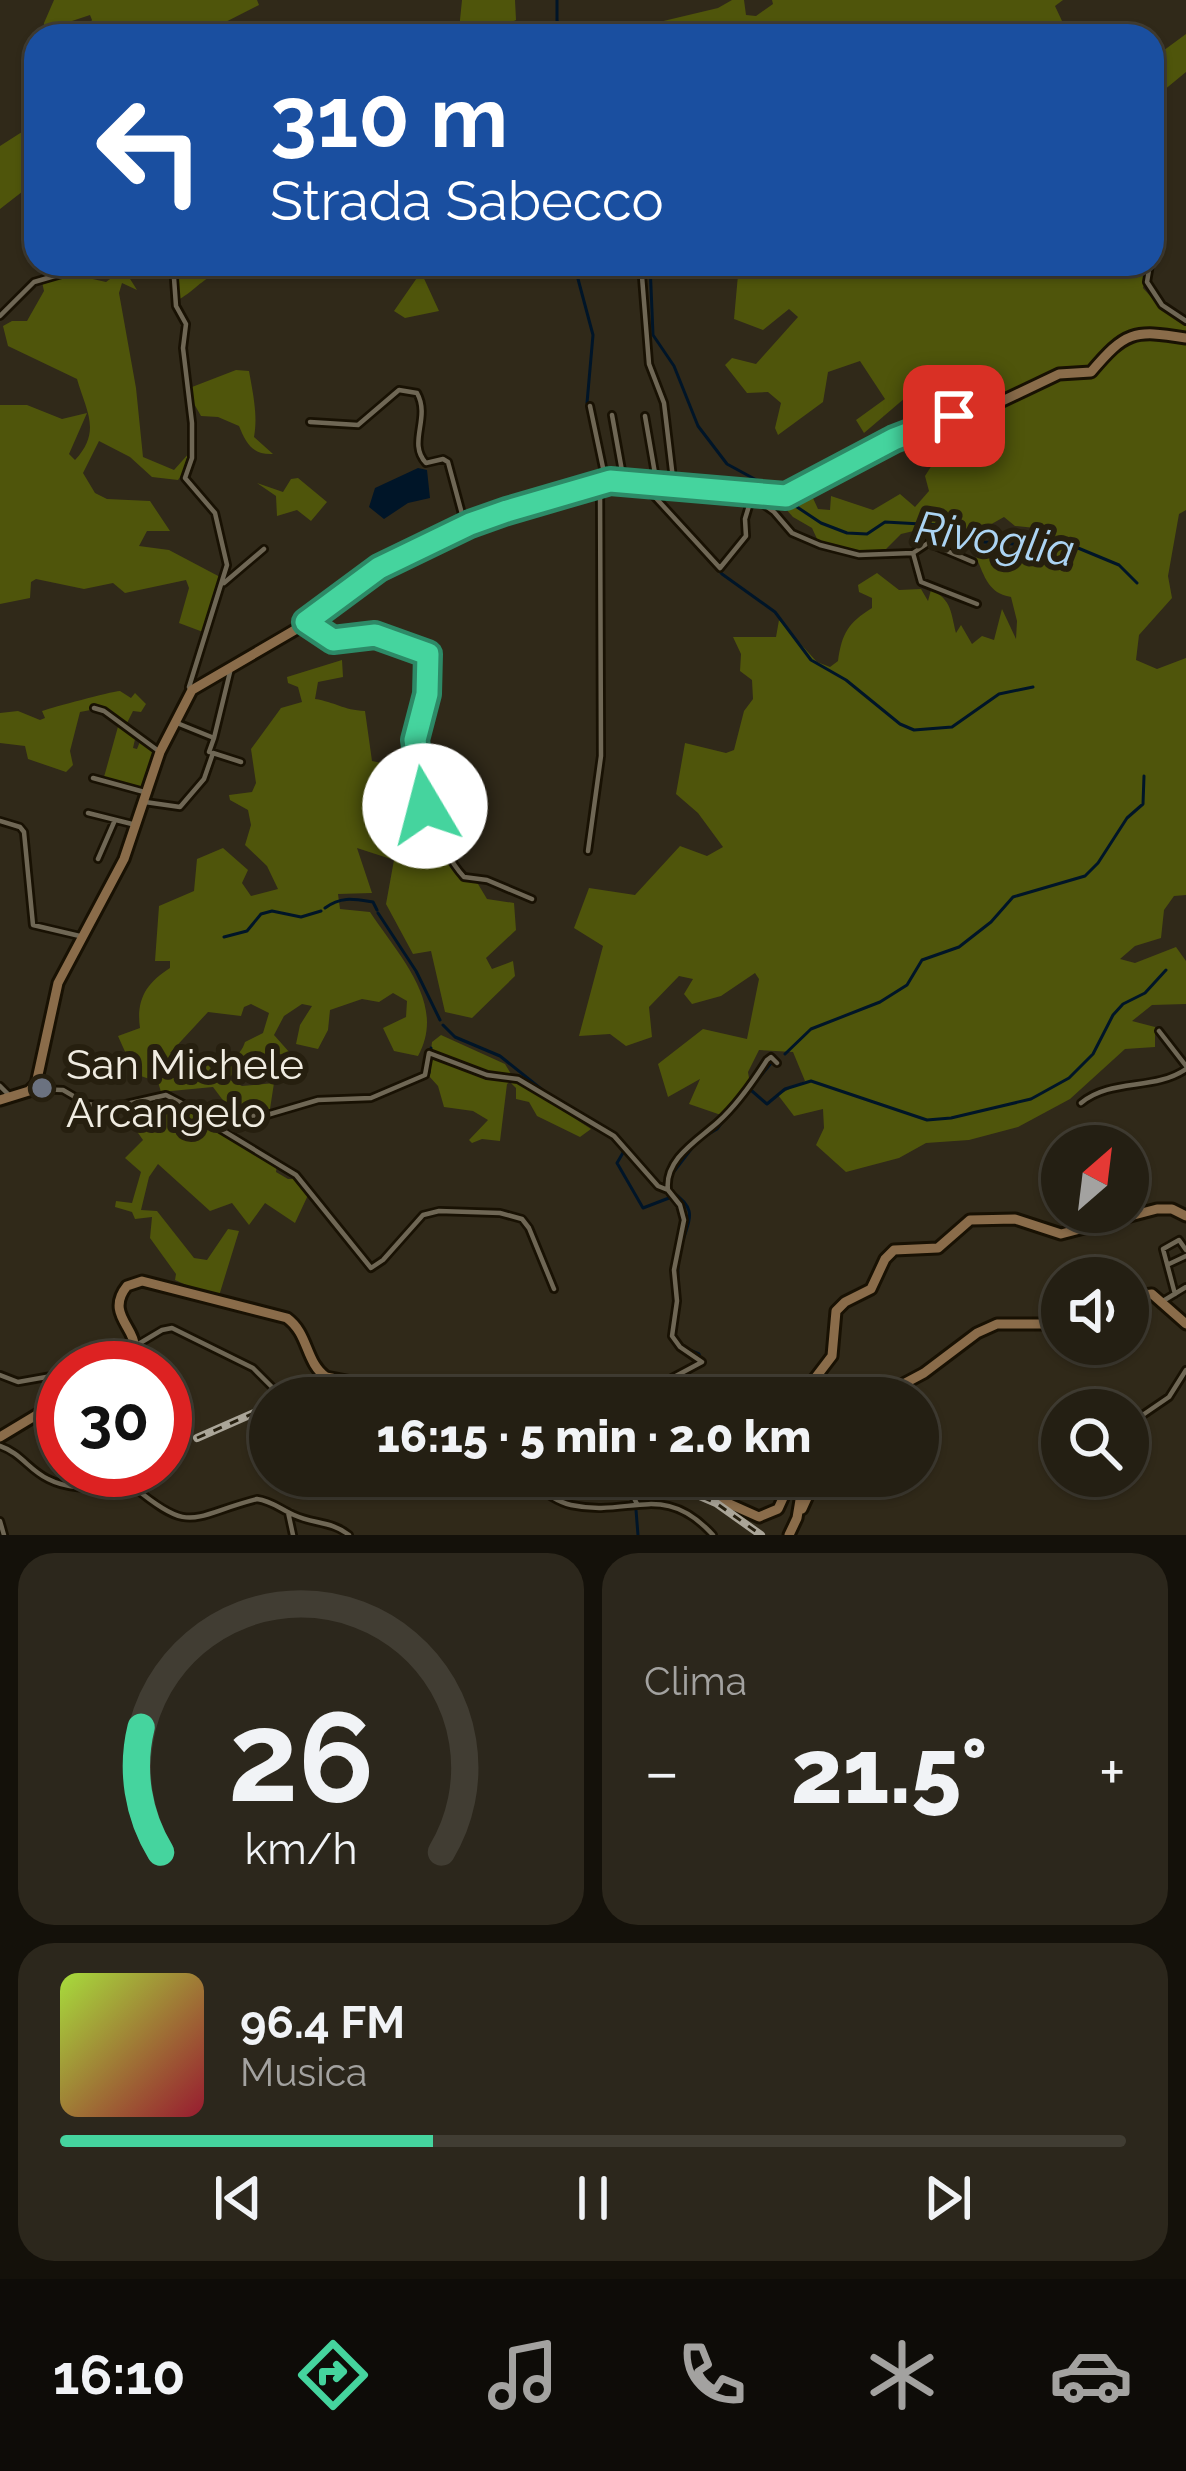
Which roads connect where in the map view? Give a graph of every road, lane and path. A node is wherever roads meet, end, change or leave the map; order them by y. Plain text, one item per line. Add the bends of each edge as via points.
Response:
1 (52, 276) edge
2 (174, 276) edge
3 (641, 276) edge
4 (1148, 276) edge
5 (0, 316) edge
6 (1186, 322) edge
7 (1186, 338) edge
8 (590, 406) dead end
9 (612, 415) dead end
10 (645, 416) dead end
11 (310, 422) dead end
12 (603, 482) junction
13 (624, 482) junction
14 (643, 484) junction
15 (657, 485) junction
16 (674, 487) junction
17 (752, 496) junction
18 (465, 526) junction
19 (264, 549) dead end
20 (913, 553) junction
21 (973, 562) dead end
22 (721, 568) junction
23 (728, 575) dead end
24 (224, 583) junction
25 (977, 604) dead end
26 (306, 622) junction
27 (232, 667) junction
28 (188, 693) junction
29 (94, 708) dead end
30 (173, 722) junction
31 (214, 737) junction
32 (160, 752) junction
33 (209, 752) dead end
34 (241, 762) dead end
35 (93, 778) dead end
36 (146, 797) junction
37 (88, 813) dead end
38 (0, 820) edge
39 (116, 820) junction
40 (138, 826) junction
41 (588, 851) dead end
42 (98, 860) dead end
43 (532, 898) dead end
44 (84, 937) junction
45 (1159, 1031) dead end
46 (777, 1063) dead end
47 (1186, 1068) edge
48 (0, 1086) edge
49 (32, 1089) junction
50 (6, 1099) edge
51 (1081, 1102) dead end
52 (200, 1112) junction
53 (668, 1190) junction
54 (1186, 1216) edge
55 (1186, 1253) edge
56 (1168, 1264) junction
57 (1186, 1287) edge
58 (554, 1289) dead end
59 (1149, 1294) edge
60 (1174, 1294) junction
61 (1163, 1301) junction
62 (1041, 1323) edge
63 (1186, 1324) edge
64 (133, 1341) edge
65 (143, 1341) edge
66 (1186, 1370) edge
67 (0, 1375) edge
68 (263, 1377) edge
69 (326, 1377) edge
70 (680, 1377) edge
71 (816, 1377) edge
72 (916, 1377) edge
73 (36, 1379) edge
74 (1149, 1411) edge
75 (36, 1415) edge
76 (0, 1437) edge
77 (0, 1446) edge
78 (553, 1497) edge
79 (631, 1497) edge
80 (714, 1497) edge
81 (783, 1497) edge
82 (801, 1497) edge
83 (806, 1497) edge
84 (634, 1505) junction
85 (288, 1512) junction
86 (798, 1513) junction
87 (0, 1521) edge
88 (4, 1535) edge
89 (293, 1535) edge
90 (349, 1535) edge
91 (713, 1535) edge
92 (789, 1535) edge

1 - 5 street
2 - 24 street via 192,423 185,478 217,516
3 - 16 street
4 - 6 street via 1162,305
7 - 17 street via 1127,335 1091,372 1059,374 921,428 780,496
8 - 12 street
9 - 13 street
10 - 15 street
11 - 18 street via 358,425 399,390 412,391 423,406 422,460 448,462
12 - 13 street
12 - 18 street
12 - 41 street via 601,756
13 - 14 street
14 - 15 street
14 - 22 street
15 - 16 street
16 - 17 street
17 - 20 street via 820,545
17 - 22 street via 746,536
18 - 26 street via 379,568
19 - 24 street
20 - 21 street via 928,543
20 - 25 street via 921,583
22 - 23 street
24 - 28 street
26 - 27 street
26 - 43 street via 333,640 375,635 428,654 415,740 427,811 464,877
27 - 28 street
27 - 31 street
28 - 30 street
29 - 32 street
30 - 31 street
30 - 32 street
31 - 33 street
32 - 36 street
34 - 36 street via 213,754 180,807
35 - 36 street
36 - 40 street
37 - 39 street
38 - 44 street via 24,832 34,926
39 - 40 street
39 - 42 street
40 - 44 street
44 - 49 street via 58,982
45 - 47 street
46 - 53 street via 767,1060 689,1146 668,1174
47 - 51 street
48 - 50 street
49 - 50 street
49 - 52 street via 64,1090 112,1108 166,1095
52 - 53 street via 220,1123 319,1100 371,1098 425,1076 428,1053 514,1077 614,1136
52 - 58 street via 296,1175 370,1268 423,1215 500,1213 529,1228
53 - 70 street via 682,1201 684,1220 672,1336 702,1361
54 - 71 street via 1157,1209 1061,1234 1015,1219 970,1220 938,1248 894,1250 871,1288 836,1311 832,1356
55 - 56 street
55 - 56 street via 1179,1240 1165,1247
56 - 60 street
57 - 60 street
59 - 61 street
60 - 61 street
61 - 63 street
62 - 72 street via 986,1329
64 - 69 street via 117,1306 124,1288 142,1281 287,1318
65 - 68 street via 162,1330 185,1331
66 - 74 street
67 - 73 street
75 - 76 street
77 - 85 street via 60,1484 135,1488 179,1523 257,1499
78 - 84 street via 571,1505
79 - 84 street
80 - 81 street via 759,1517
82 - 86 street
83 - 86 street
84 - 91 street via 684,1509
85 - 89 street
85 - 90 street
86 - 92 street
87 - 88 street

